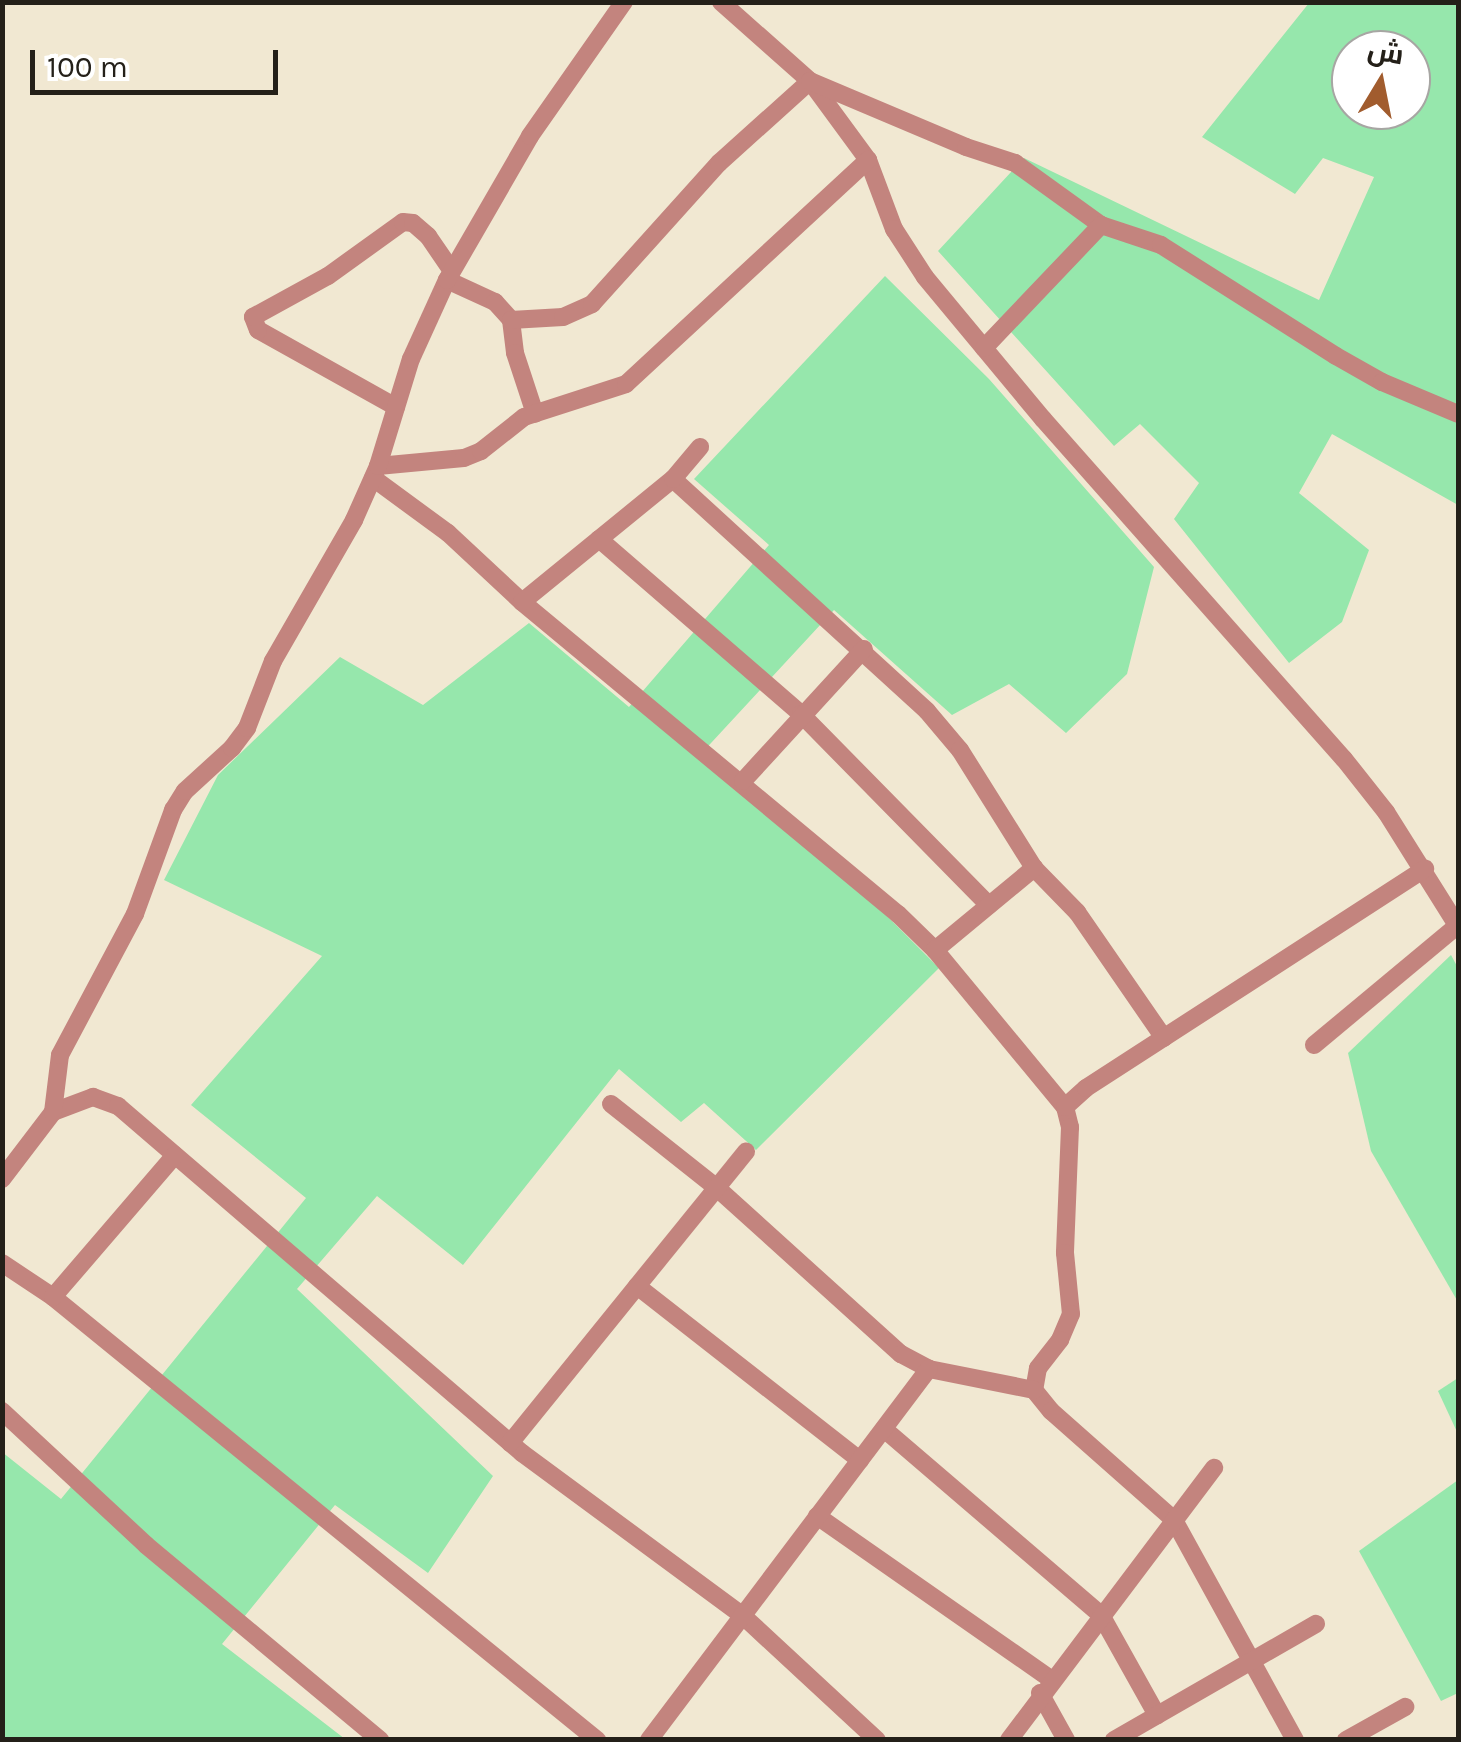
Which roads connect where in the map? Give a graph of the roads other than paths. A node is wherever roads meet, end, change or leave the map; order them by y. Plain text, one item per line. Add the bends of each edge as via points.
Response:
1 (624, 2) edge
2 (721, 2) edge
3 (810, 80) junction
4 (868, 160) junction
5 (1101, 225) junction
6 (449, 276) junction
7 (511, 320) junction
8 (984, 348) junction
9 (396, 407) junction
10 (535, 414) junction
11 (1458, 414) edge
12 (700, 448) dead end
13 (376, 472) junction
14 (674, 479) junction
15 (600, 539) junction
16 (522, 602) junction
17 (864, 649) junction
18 (801, 714) junction
19 (743, 781) junction
20 (1034, 868) junction
21 (1425, 869) junction
22 (989, 905) junction
23 (1458, 926) edge
24 (934, 950) junction
25 (1164, 1038) junction
26 (1314, 1045) dead end
27 (611, 1104) dead end
28 (1065, 1107) junction
29 (53, 1112) junction
30 (746, 1152) dead end
31 (175, 1155) junction
32 (2, 1180) edge
33 (717, 1188) junction
34 (2, 1262) edge
35 (637, 1286) junction
36 (52, 1297) junction
37 (930, 1369) junction
38 (1034, 1390) junction
39 (2, 1411) edge
40 (884, 1429) junction
41 (510, 1443) junction
42 (860, 1460) junction
43 (1214, 1468) dead end
44 (817, 1516) junction
45 (1174, 1520) junction
46 (742, 1614) junction
47 (1101, 1615) junction
48 (1316, 1624) dead end
49 (1252, 1660) junction
50 (1046, 1686) junction
51 (1405, 1707) dead end
52 (1156, 1715) junction
53 (1358, 1737) edge
54 (380, 1740) edge
55 (597, 1740) edge
56 (649, 1740) edge
57 (877, 1740) edge
58 (1009, 1740) edge
59 (1066, 1740) edge
60 (1114, 1740) edge
61 (1295, 1740) edge

1 - 6 street via 530,136
2 - 3 street
3 - 4 street
3 - 5 street via 1015,163
3 - 7 street via 719,162 592,304 563,317
4 - 8 street via 910,256
4 - 10 street via 640,375
5 - 8 street
5 - 11 street via 1162,245 1382,382
6 - 7 street via 495,302
6 - 9 street
6 - 9 street via 428,236 403,222 328,276 254,316 258,330
7 - 10 street
8 - 21 street via 1344,760
9 - 13 street
10 - 13 street via 464,458
12 - 14 street
13 - 16 street
13 - 29 street via 273,661 247,728 173,810 135,914 60,1056
14 - 15 street
14 - 17 street
15 - 16 street
15 - 18 street
16 - 19 street
17 - 18 street
17 - 20 street via 960,750
18 - 19 street
18 - 22 street
19 - 24 street
20 - 22 street
20 - 25 street via 1077,912
21 - 23 street
21 - 25 street
22 - 24 street
23 - 26 street
24 - 28 street
25 - 28 street
27 - 33 street
28 - 38 street via 1071,1314 1038,1368
29 - 31 street via 84,1099 106,1099
29 - 32 street
30 - 33 street
31 - 36 street
31 - 41 street
33 - 35 street
33 - 37 street via 901,1354
34 - 36 street
35 - 41 street
35 - 42 street
36 - 55 street
37 - 38 street
37 - 40 street
38 - 45 street
39 - 54 street via 146,1546
40 - 42 street
40 - 47 street
41 - 46 street
42 - 44 street
43 - 45 street
44 - 46 street
44 - 50 street
45 - 47 street
45 - 49 street
46 - 56 street
46 - 57 street
47 - 50 street
47 - 52 street
48 - 49 street
49 - 52 street
49 - 61 street
50 - 58 street
50 - 59 street
51 - 53 street
52 - 60 street

